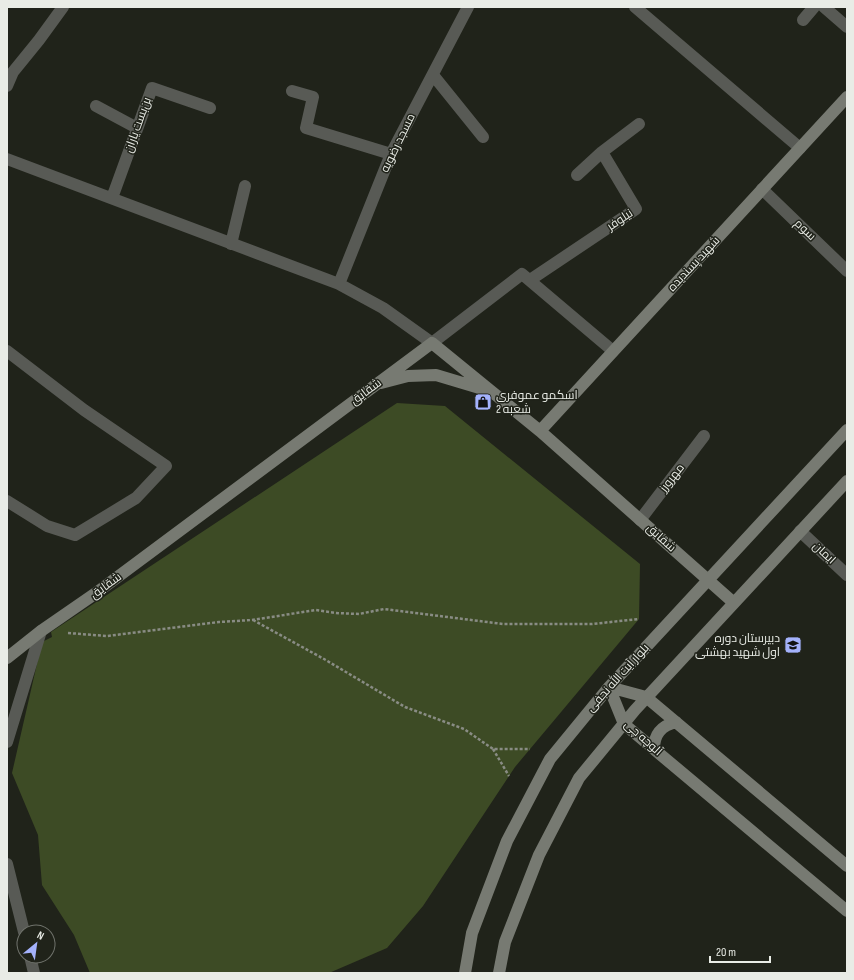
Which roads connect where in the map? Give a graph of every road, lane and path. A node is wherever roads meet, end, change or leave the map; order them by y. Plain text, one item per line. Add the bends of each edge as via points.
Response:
1 (63, 7) edge
2 (468, 7) edge
3 (635, 7) edge
4 (814, 7) edge
5 (824, 7) edge
6 (803, 20) dead end
7 (847, 27) edge
8 (433, 75) junction
9 (7, 86) edge
10 (292, 91) dead end
11 (847, 97) edge
12 (96, 106) dead end
13 (210, 108) dead end
14 (639, 124) dead end
15 (137, 128) junction
16 (483, 137) dead end
17 (800, 148) junction
18 (602, 152) junction
19 (391, 154) junction
20 (7, 159) edge
21 (577, 175) dead end
22 (245, 186) dead end
23 (762, 189) junction
24 (112, 198) junction
25 (231, 244) junction
26 (847, 271) edge
27 (530, 280) junction
28 (339, 284) junction
29 (432, 343) junction
30 (7, 351) edge
31 (613, 351) junction
32 (376, 384) junction
33 (492, 392) junction
34 (847, 430) edge
35 (540, 431) junction
36 (704, 436) dead end
37 (847, 481) edge
38 (7, 501) edge
39 (640, 520) junction
40 (800, 531) junction
41 (847, 575) edge
42 (708, 580) junction
43 (734, 603) junction
44 (639, 619) dead end
45 (252, 620) junction
46 (41, 631) junction
47 (7, 658) edge
48 (609, 687) junction
49 (646, 698) junction
50 (676, 722) junction
51 (624, 724) junction
52 (7, 742) edge
53 (493, 749) junction
54 (530, 749) dead end
55 (654, 749) junction
56 (509, 776) dead end
57 (7, 864) edge
58 (847, 866) edge
59 (847, 911) edge
60 (22, 924) edge
61 (465, 973) edge
62 (499, 973) edge

1 - 9 street via 13,72
2 - 8 street, مسجد رضویه
3 - 17 street
4 - 6 street
5 - 7 street
8 - 16 street
8 - 19 street, مسجد رضویه
10 - 19 street via 313,98 306,128
11 - 17 street, شهید پسندیده
12 - 15 street
13 - 15 street, بن‌بست یاران via 152,88
14 - 18 street
15 - 24 street, بن‌بست یاران
17 - 23 street, شهید پسندیده
18 - 21 street
18 - 27 street, نیلوفر via 636,209
19 - 28 street, مسجد رضویه
20 - 24 street
22 - 25 street
23 - 26 street, سوم
23 - 31 street, شهید پسندیده
24 - 25 street
25 - 28 street
27 - 29 street via 522,274
27 - 31 street
28 - 29 street via 383,308
29 - 32 street, شقایق
29 - 33 street, شقایق
30 - 38 street via 84,410 166,466 136,498 75,535 47,526
31 - 35 street, شهید پسندیده
32 - 33 street via 408,376 436,375
32 - 46 street, شقایق via 96,593
33 - 35 street, شقایق
34 - 42 street, بلوار آیت الله نجفی
35 - 39 street, شقایق
36 - 39 street, مهرورز
37 - 40 street
39 - 42 street, شقایق
40 - 41 street, ایمان
40 - 43 street
42 - 43 street, شقایق
42 - 48 street, بلوار آیت الله نجفی
43 - 49 street
44 - 45 path via 592,624 504,624 384,609 359,614 336,614 316,610
45 - 46 path via 107,636
45 - 53 path via 405,707 464,729
46 - 47 street, شقایق
46 - 52 street
48 - 49 street
48 - 51 street, آلوچه چی
48 - 61 street, بلوار آیت الله نجفی via 550,759 507,841 472,933
49 - 50 street
49 - 51 street
50 - 55 street via 668,724 656,734
50 - 58 street
51 - 55 street, آلوچه چی
51 - 62 street via 579,778 539,855 505,942
53 - 54 path
53 - 56 path
55 - 59 street, آلوچه چی
57 - 60 street

